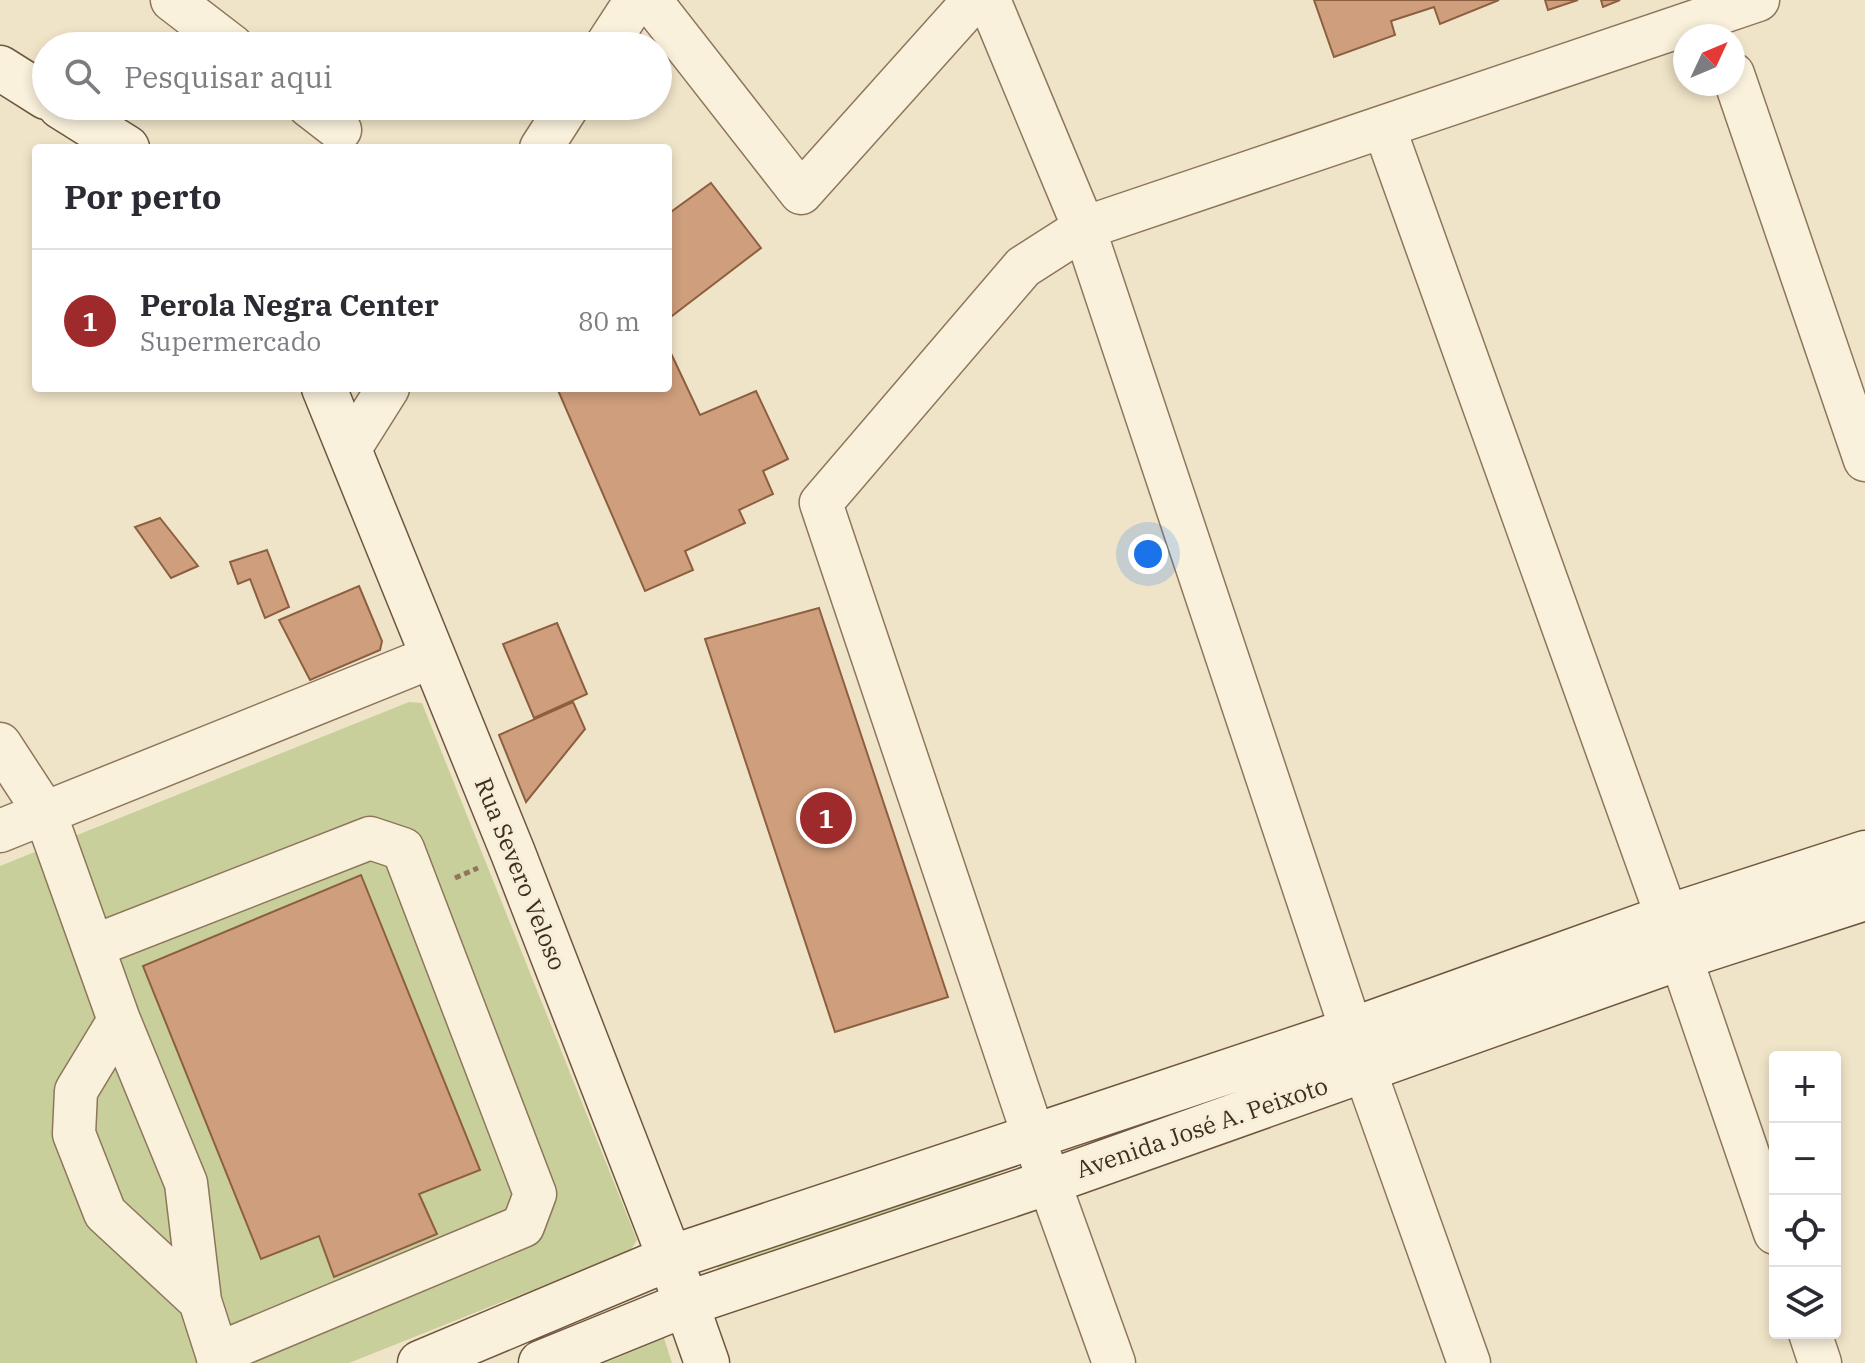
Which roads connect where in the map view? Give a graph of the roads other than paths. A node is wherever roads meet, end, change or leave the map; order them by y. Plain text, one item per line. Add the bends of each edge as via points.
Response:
1 (172, 0) edge
2 (636, 0) edge
3 (650, 0) edge
4 (974, 0) edge
5 (989, 0) edge
6 (1758, 0) edge
7 (1714, 18) edge
8 (214, 32) edge
9 (615, 32) edge
10 (0, 68) edge
11 (32, 88) edge
12 (1741, 96) edge
13 (82, 120) edge
14 (559, 120) edge
15 (1384, 127) junction
16 (121, 144) edge
17 (544, 144) edge
18 (1084, 228) junction
19 (326, 392) edge
20 (385, 392) edge
21 (349, 450) junction
22 (1865, 460) edge
23 (432, 657) junction
24 (0, 744) edge
25 (45, 813) junction
26 (0, 831) edge
27 (1865, 853) edge
28 (1865, 898) edge
29 (1667, 917) junction
30 (94, 946) junction
31 (1679, 958) junction
32 (119, 1020) junction
33 (1352, 1030) junction
34 (1365, 1071) junction
35 (1034, 1136) junction
36 (1049, 1182) junction
37 (1769, 1216) edge
38 (670, 1258) junction
39 (200, 1301) junction
40 (686, 1304) junction
41 (1812, 1339) edge
42 (218, 1359) edge
43 (420, 1363) edge
44 (541, 1363) edge
45 (707, 1363) edge
46 (1114, 1363) edge
47 (1469, 1363) edge
48 (1820, 1363) edge

1 - 8 street
2 - 9 street
3 - 4 street via 801,193
5 - 18 street
6 - 7 street
7 - 15 street
10 - 11 street
12 - 22 street
13 - 16 street
14 - 17 street
15 - 18 street
15 - 29 street
18 - 33 street
18 - 35 street via 1023,267 821,503
19 - 21 street, Rua Severo Veloso
20 - 21 street
21 - 23 street, Rua Severo Veloso
23 - 25 street
23 - 38 street, Rua Severo Veloso
24 - 25 street
25 - 26 street
25 - 30 street
27 - 29 street
28 - 31 street, Avenida José A. Peixoto
29 - 31 street
29 - 33 street
30 - 32 street
30 - 42 street via 370,838 403,849 535,1194 523,1226
31 - 34 street, Avenida José A. Peixoto
31 - 37 street
32 - 39 street via 186,1183
32 - 39 street via 76,1091 74,1134 105,1213
33 - 34 street
33 - 35 street
34 - 36 street, Avenida José A. Peixoto
34 - 47 street
35 - 36 street
35 - 38 street
36 - 40 street, Avenida José A. Peixoto
36 - 46 street
38 - 40 street, Rua Severo Veloso
38 - 43 street
39 - 42 street
40 - 44 street, Avenida José A. Peixoto
40 - 45 street, Rua Severo Veloso
41 - 48 street

